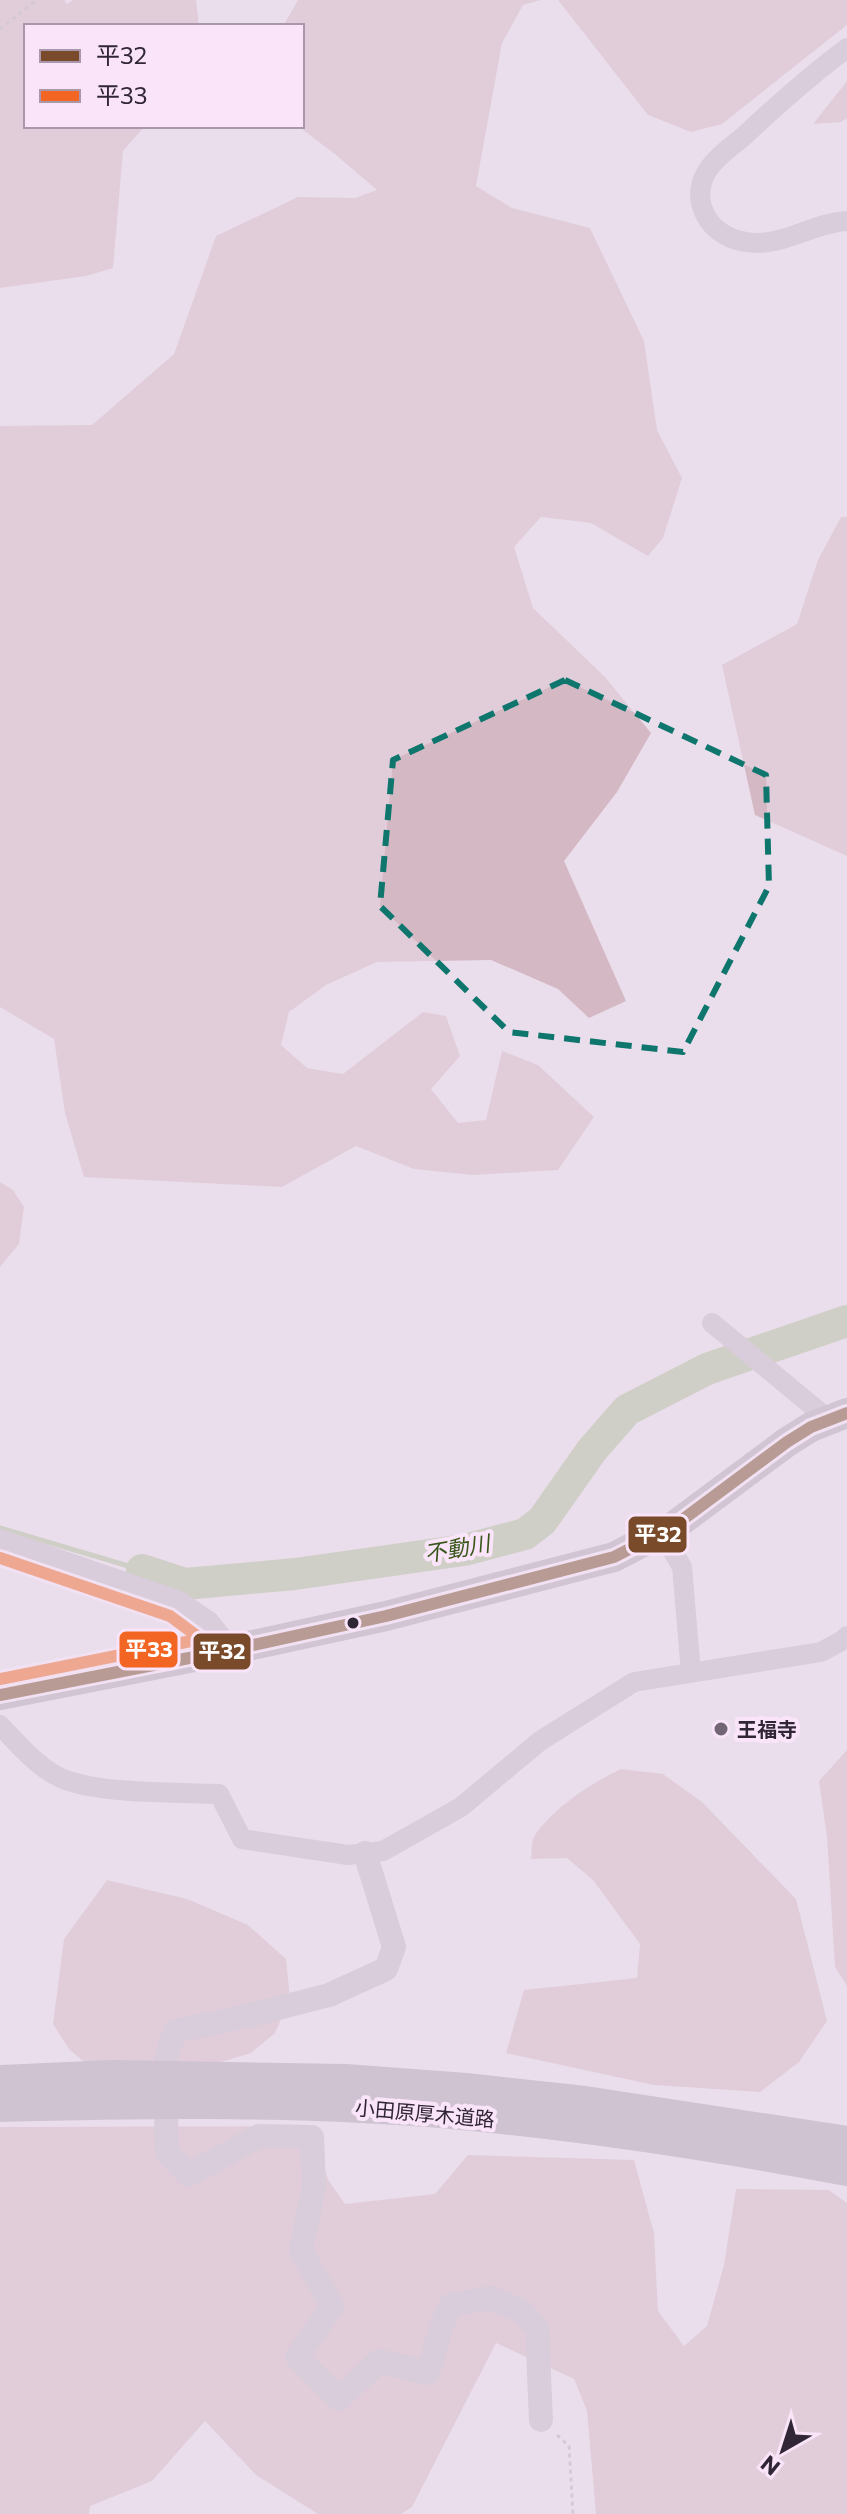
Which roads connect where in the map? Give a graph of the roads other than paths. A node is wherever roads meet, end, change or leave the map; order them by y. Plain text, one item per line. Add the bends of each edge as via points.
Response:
1 (847, 48) edge
2 (847, 221) edge
3 (712, 1323) dead end
4 (838, 1416) edge
5 (662, 1533) junction
6 (0, 1541) edge
7 (847, 1636) edge
8 (230, 1650) junction
9 (691, 1673) junction
10 (0, 1695) edge
11 (0, 1725) edge
12 (365, 1853) junction
13 (166, 2058) dead end
14 (0, 2081) edge
15 (0, 2106) edge
16 (166, 2114) dead end
17 (847, 2142) edge
18 (847, 2170) edge
19 (541, 2420) road end

1 - 2 street via 719,158 706,172 700,198 710,225 742,242 781,241
3 - 4 street
4 - 5 main road via 787,1442
5 - 8 main road via 614,1557
5 - 9 street via 682,1567
6 - 8 street via 177,1602 208,1623
7 - 9 street via 821,1652
8 - 10 main road
9 - 12 street via 634,1682 540,1741 461,1807 383,1851
11 - 12 street via 56,1776 98,1788 219,1794 242,1839
12 - 13 street via 394,1947 386,1969 329,1995 175,2031
14 - 17 highway, 小田原厚木道路 via 113,2076 346,2080 585,2102
15 - 18 highway, 小田原厚木道路 via 220,2102 462,2114
16 - 19 street via 167,2152 188,2175 259,2136 312,2137 314,2186 301,2250 332,2306 297,2357 339,2399 379,2361 428,2373 451,2305 490,2298 522,2311 537,2329

